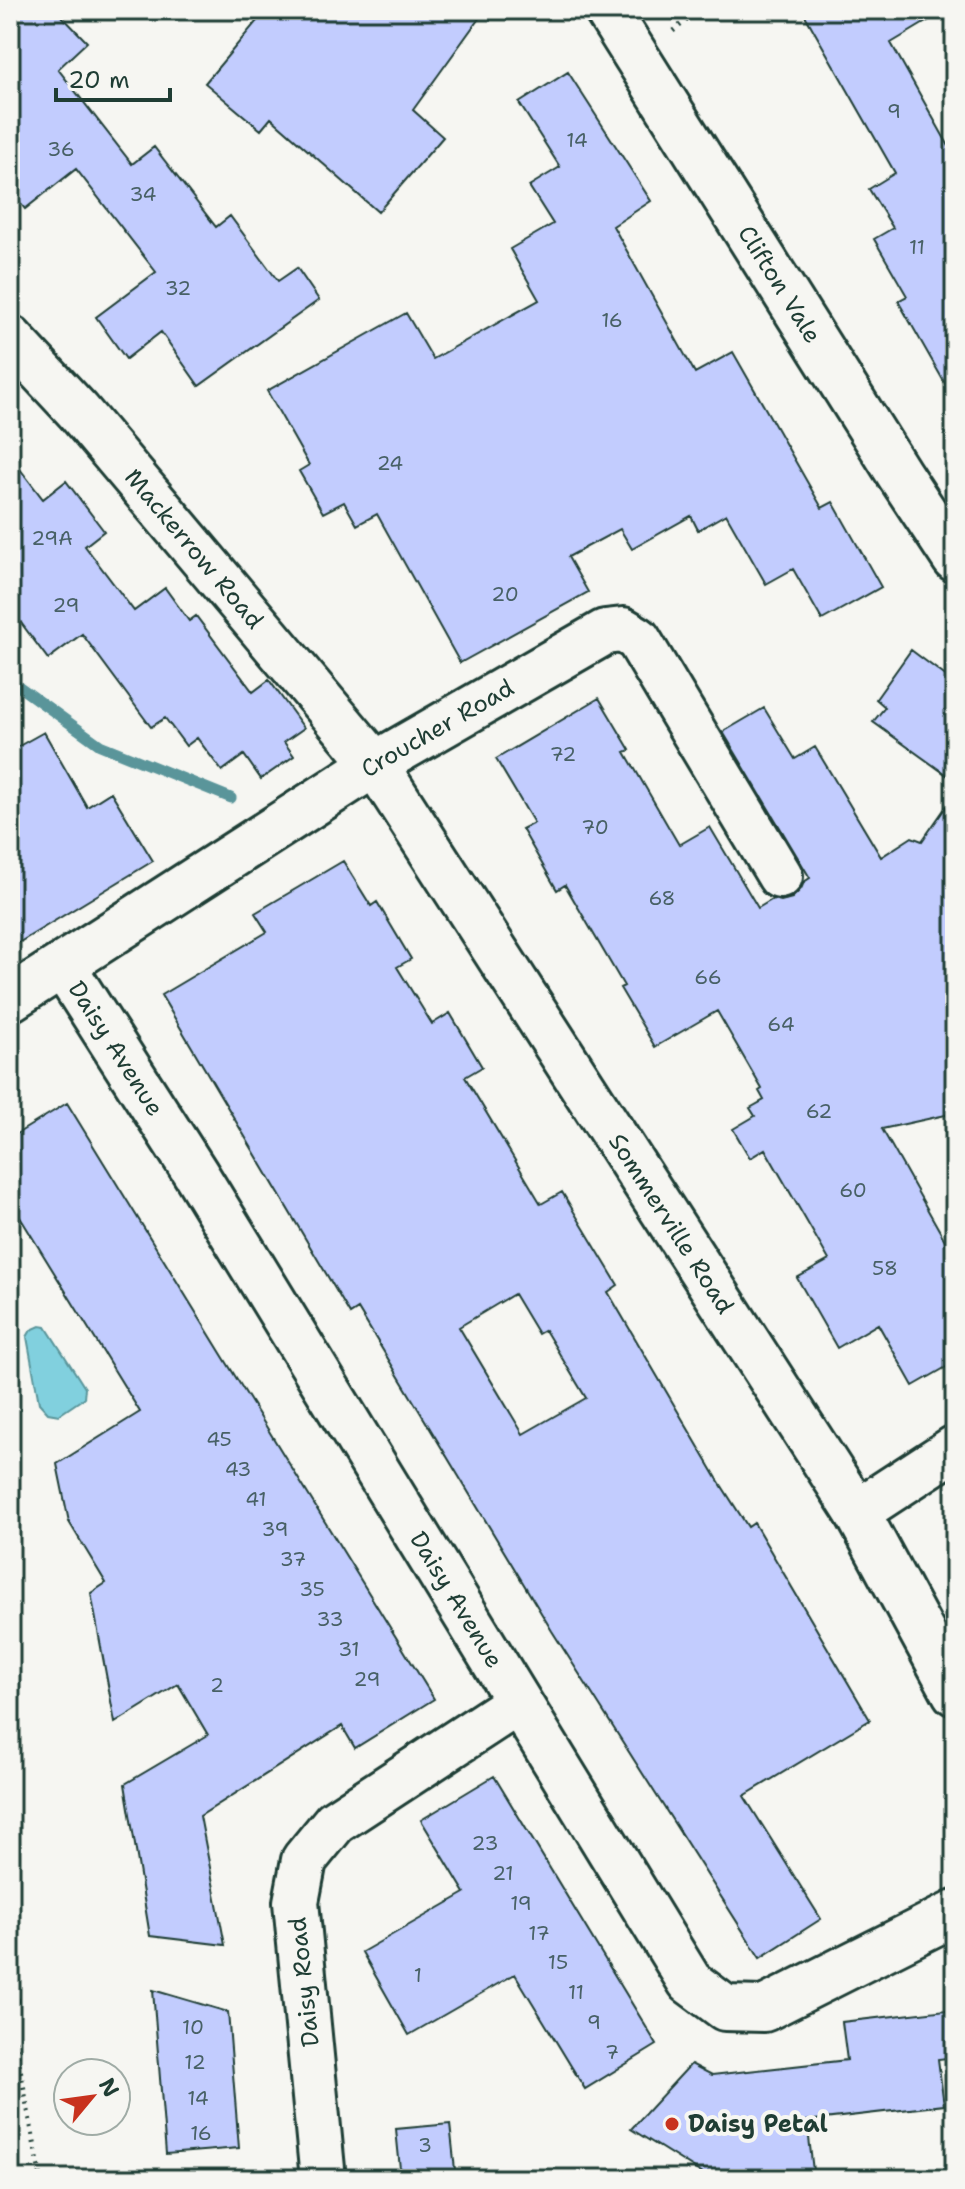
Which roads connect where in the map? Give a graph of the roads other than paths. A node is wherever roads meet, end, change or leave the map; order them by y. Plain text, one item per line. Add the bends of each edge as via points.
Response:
1 (611, 11) edge
2 (10, 338) edge
3 (955, 559) edge
4 (375, 764) junction
5 (780, 876) dead end
6 (63, 966) junction
7 (10, 999) edge
8 (955, 1448) edge
9 (857, 1512) junction
10 (955, 1693) edge
11 (517, 1703) junction
12 (955, 1913) edge
13 (323, 2179) edge

1 - 3 street, Clifton Vale
2 - 4 street, Mackerrow Road via 78,411
4 - 5 street, Croucher Road via 605,632 623,630 638,639
4 - 6 street, Croucher Road
4 - 9 street, Sommerville Road
6 - 7 street, Croucher Road
6 - 11 street, Daisy Avenue via 196,1174
8 - 9 street
9 - 10 street, Sommerville Road
11 - 12 street, Daisy Avenue via 690,1982 725,2008 764,2009
11 - 13 street, Daisy Road via 335,1822 304,1860 296,1902

